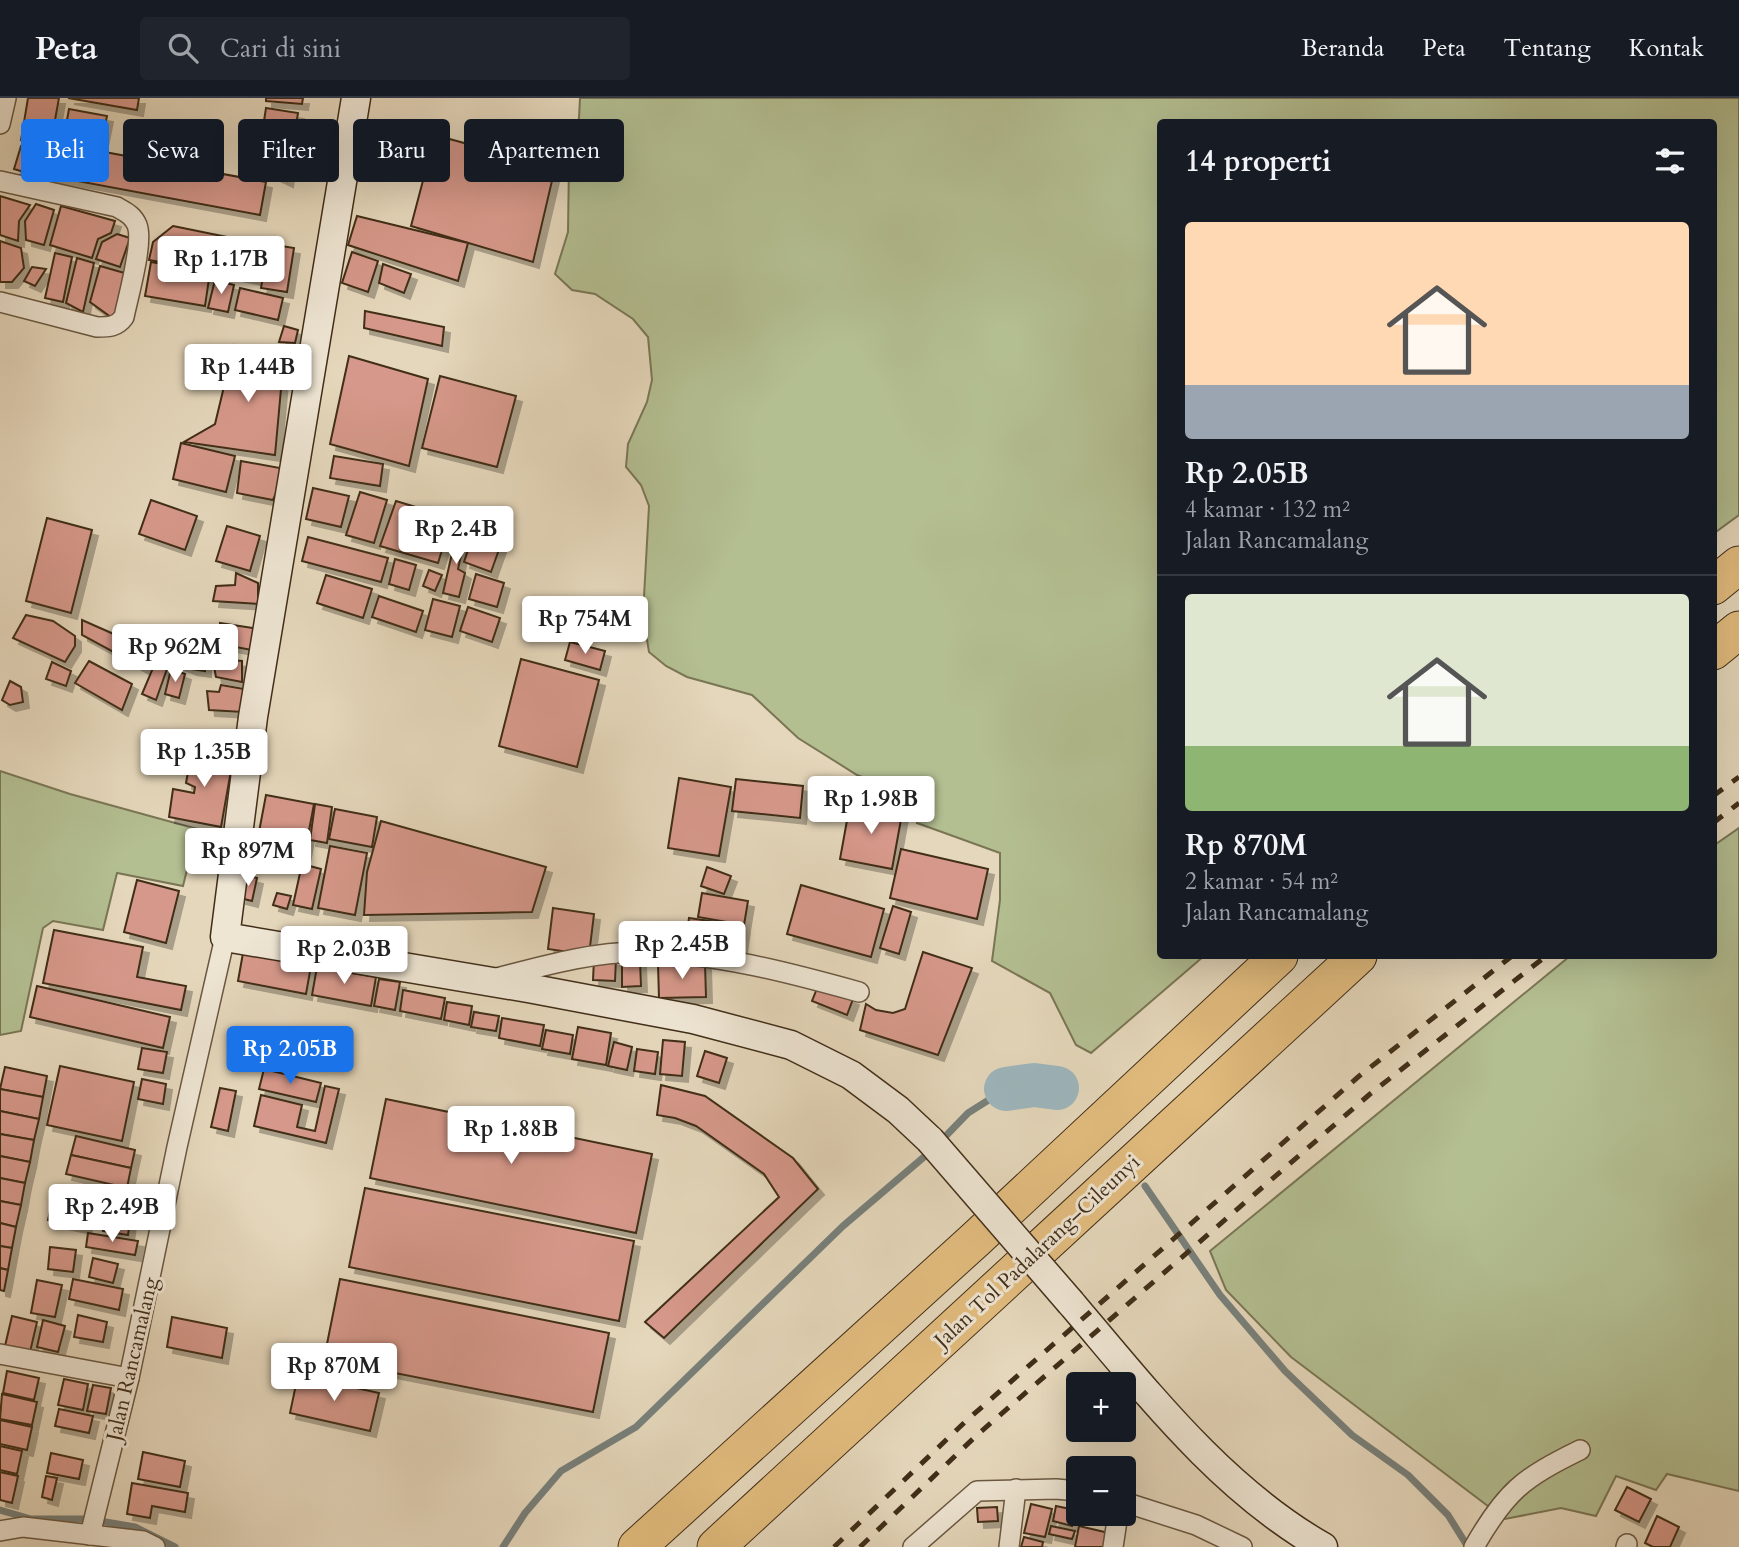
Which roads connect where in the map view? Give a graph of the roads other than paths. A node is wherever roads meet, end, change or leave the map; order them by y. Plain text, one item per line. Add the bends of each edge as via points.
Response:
1 (356, 98) edge
2 (0, 181) edge
3 (0, 302) edge
4 (1739, 565) edge
5 (1717, 583) edge
6 (1739, 631) edge
7 (1717, 648) edge
8 (225, 937) junction
9 (1276, 959) edge
10 (1355, 959) edge
11 (486, 980) junction
12 (859, 992) dead end
13 (0, 1354) edge
14 (129, 1378) junction
15 (1580, 1450) dead end
16 (1016, 1489) junction
17 (1066, 1490) edge
18 (1136, 1507) edge
19 (1116, 1526) edge
20 (0, 1531) edge
21 (91, 1532) junction
22 (155, 1547) edge
23 (637, 1547) edge
24 (716, 1547) edge
25 (913, 1547) edge
26 (1009, 1547) edge
27 (1112, 1547) edge
28 (1242, 1547) edge
29 (1323, 1547) edge
30 (1474, 1547) edge

1 - 8 street, Jalan Rancamalang via 253,717
2 - 3 street via 117,207 137,223 140,237 119,324 97,327
4 - 5 highway
6 - 7 highway
8 - 11 street
8 - 14 street, Jalan Rancamalang
9 - 23 highway
10 - 24 highway, Jalan Tol Padalarang–Cileunyi
11 - 12 street via 545,965 638,952 717,958
11 - 29 street, bridge via 693,1019 791,1045 851,1075 930,1140 1198,1448 1241,1489
13 - 14 street
14 - 21 street, Jalan Rancamalang
15 - 30 street via 1519,1485 1498,1507
16 - 17 street
16 - 25 street via 977,1491
16 - 26 street
18 - 28 street via 1196,1525
19 - 27 street
20 - 21 street via 23,1527
21 - 22 street

